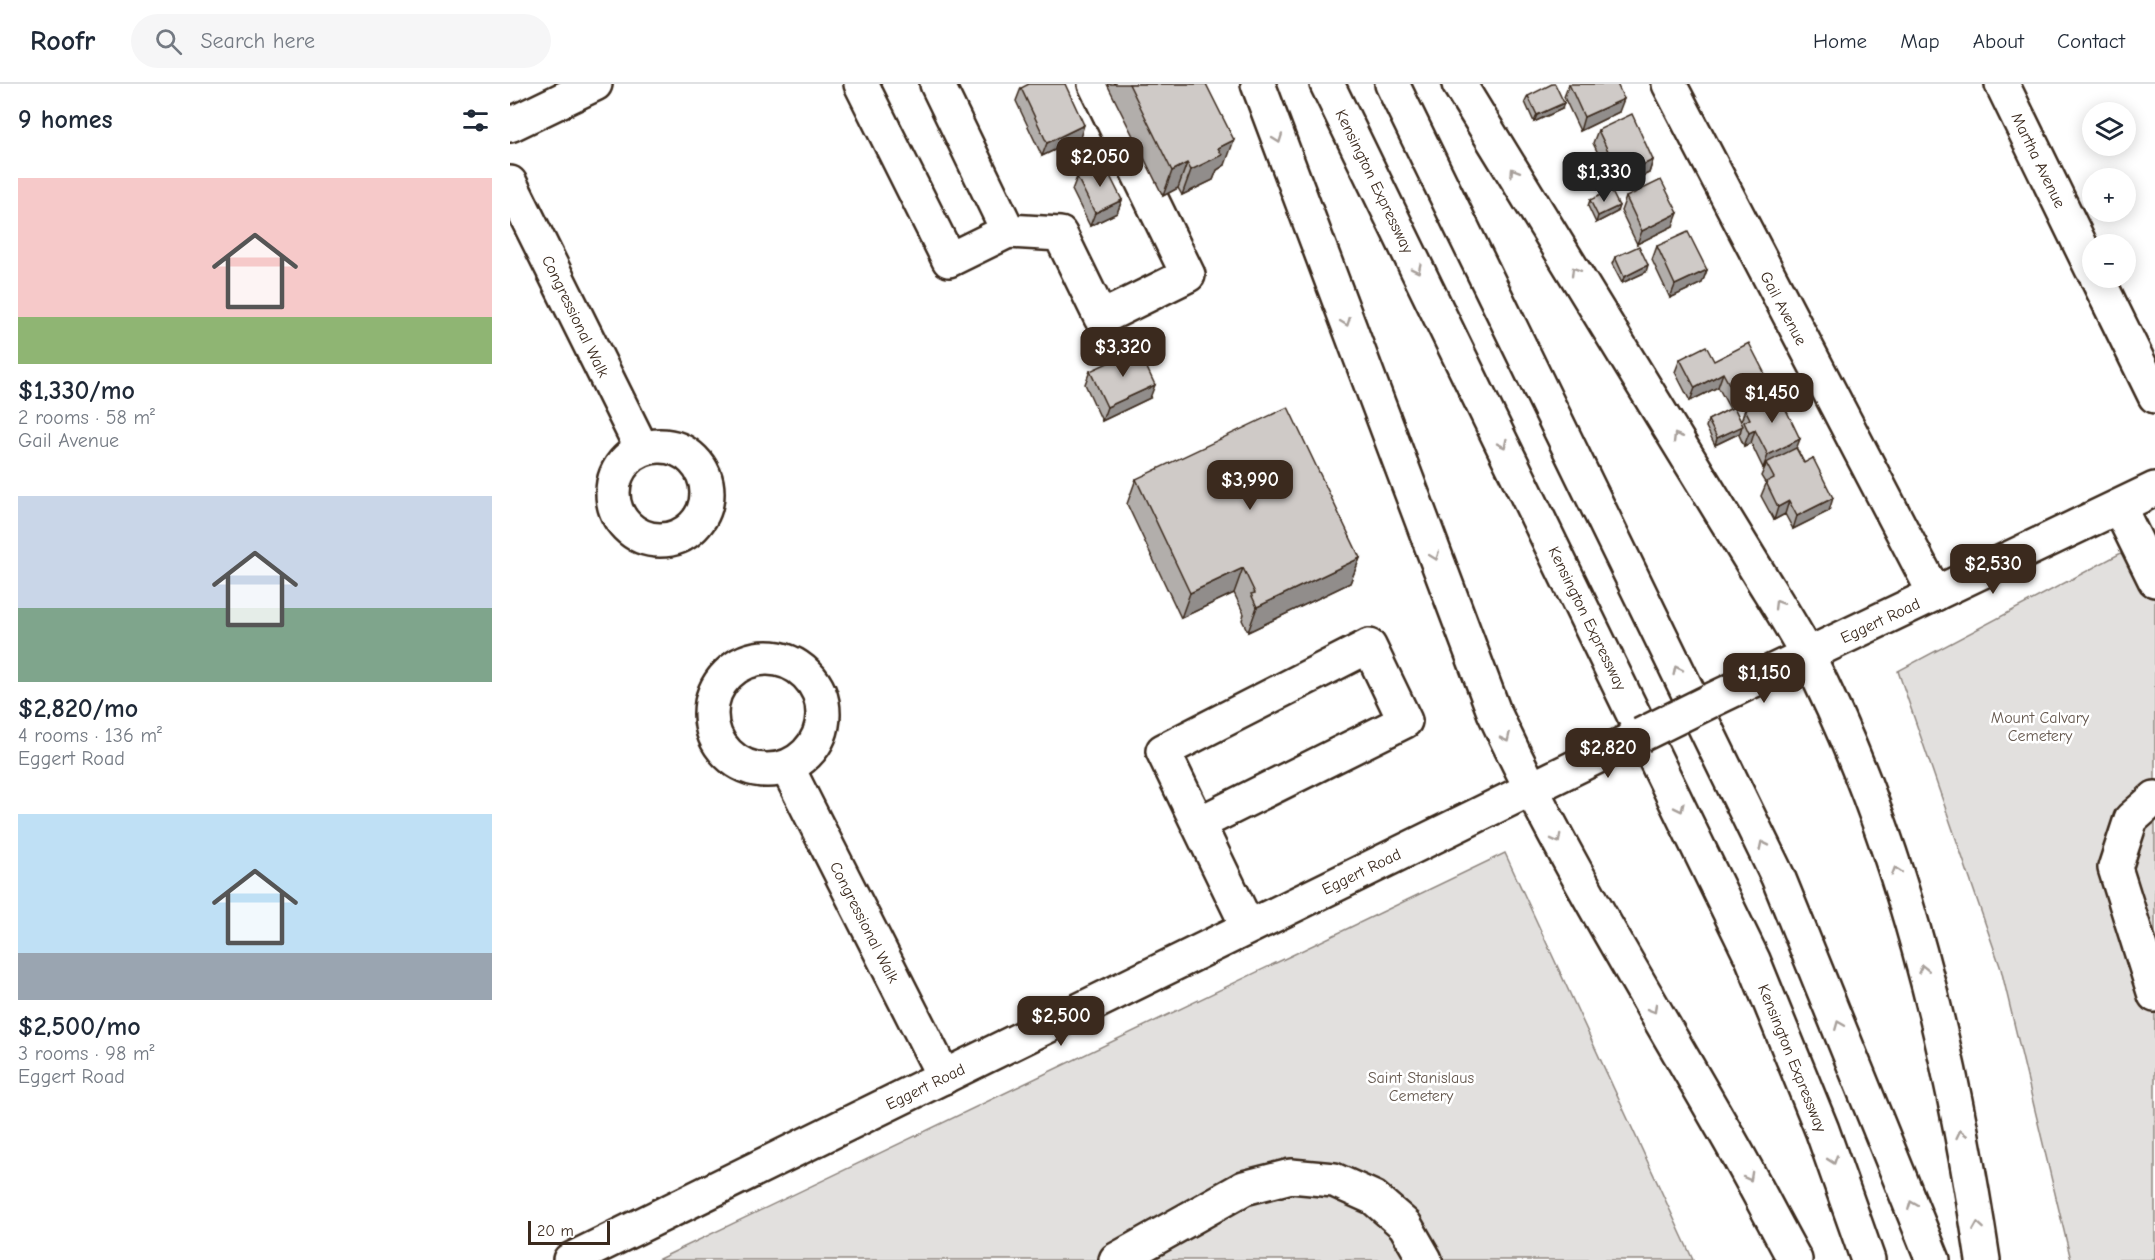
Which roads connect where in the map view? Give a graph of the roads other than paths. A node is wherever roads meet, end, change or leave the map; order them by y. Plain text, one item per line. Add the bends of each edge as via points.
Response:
1 (595, 84) edge
2 (861, 84) edge
3 (937, 84) edge
4 (1095, 84) edge
5 (1258, 84) edge
6 (1327, 84) edge
7 (1392, 84) edge
8 (1459, 84) edge
9 (1669, 84) edge
10 (2002, 84) edge
11 (547, 94) edge
12 (510, 125) edge
13 (510, 183) edge
14 (1008, 231) junction
15 (2082, 248) edge
16 (2102, 288) edge
17 (2155, 396) edge
18 (642, 449) dead end
19 (2155, 489) edge
20 (2119, 507) junction
21 (2155, 580) edge
22 (1935, 594) junction
23 (1802, 657) junction
24 (787, 766) dead end
25 (1541, 782) junction
26 (2155, 798) edge
27 (1198, 824) junction
28 (1248, 927) junction
29 (2155, 995) edge
30 (944, 1077) junction
31 (570, 1260) edge
32 (1116, 1260) edge
33 (1425, 1260) edge
34 (1795, 1260) edge
35 (1868, 1260) edge
36 (1933, 1260) edge
37 (1983, 1260) edge

1 - 11 main road
2 - 14 main road via 949,260
3 - 14 main road
4 - 14 main road via 1188,275 1101,318 1060,234
5 -> 25 main road via 1494,711
6 -> 35 main road, Kensington Expressway via 1753,960 1822,1130
36 -> 7 main road via 1778,877
23 -> 8 main road via 1545,221
9 - 22 main road, Gail Avenue
10 - 15 main road, Martha Avenue
11 - 12 main road
13 - 18 main road, Congressional Walk
16 - 17 main road
19 - 20 main road, Eggert Road
20 - 21 main road
20 - 22 main road, Eggert Road
22 - 23 main road, Eggert Road
23 - 25 main road, Eggert Road, bridge
37 -> 23 main road via 1964,1146 1913,927 1869,794
24 - 30 main road, Congressional Walk
25 - 28 main road, Eggert Road
25 -> 34 main road
26 - 29 main road via 2131,819 2115,868
27 - 27 main road via 1163,750 1369,646 1405,721
27 - 28 main road
28 - 30 main road, Eggert Road
30 - 31 main road, Eggert Road
32 - 33 main road via 1244,1188 1291,1176 1334,1180 1374,1198 1405,1225

